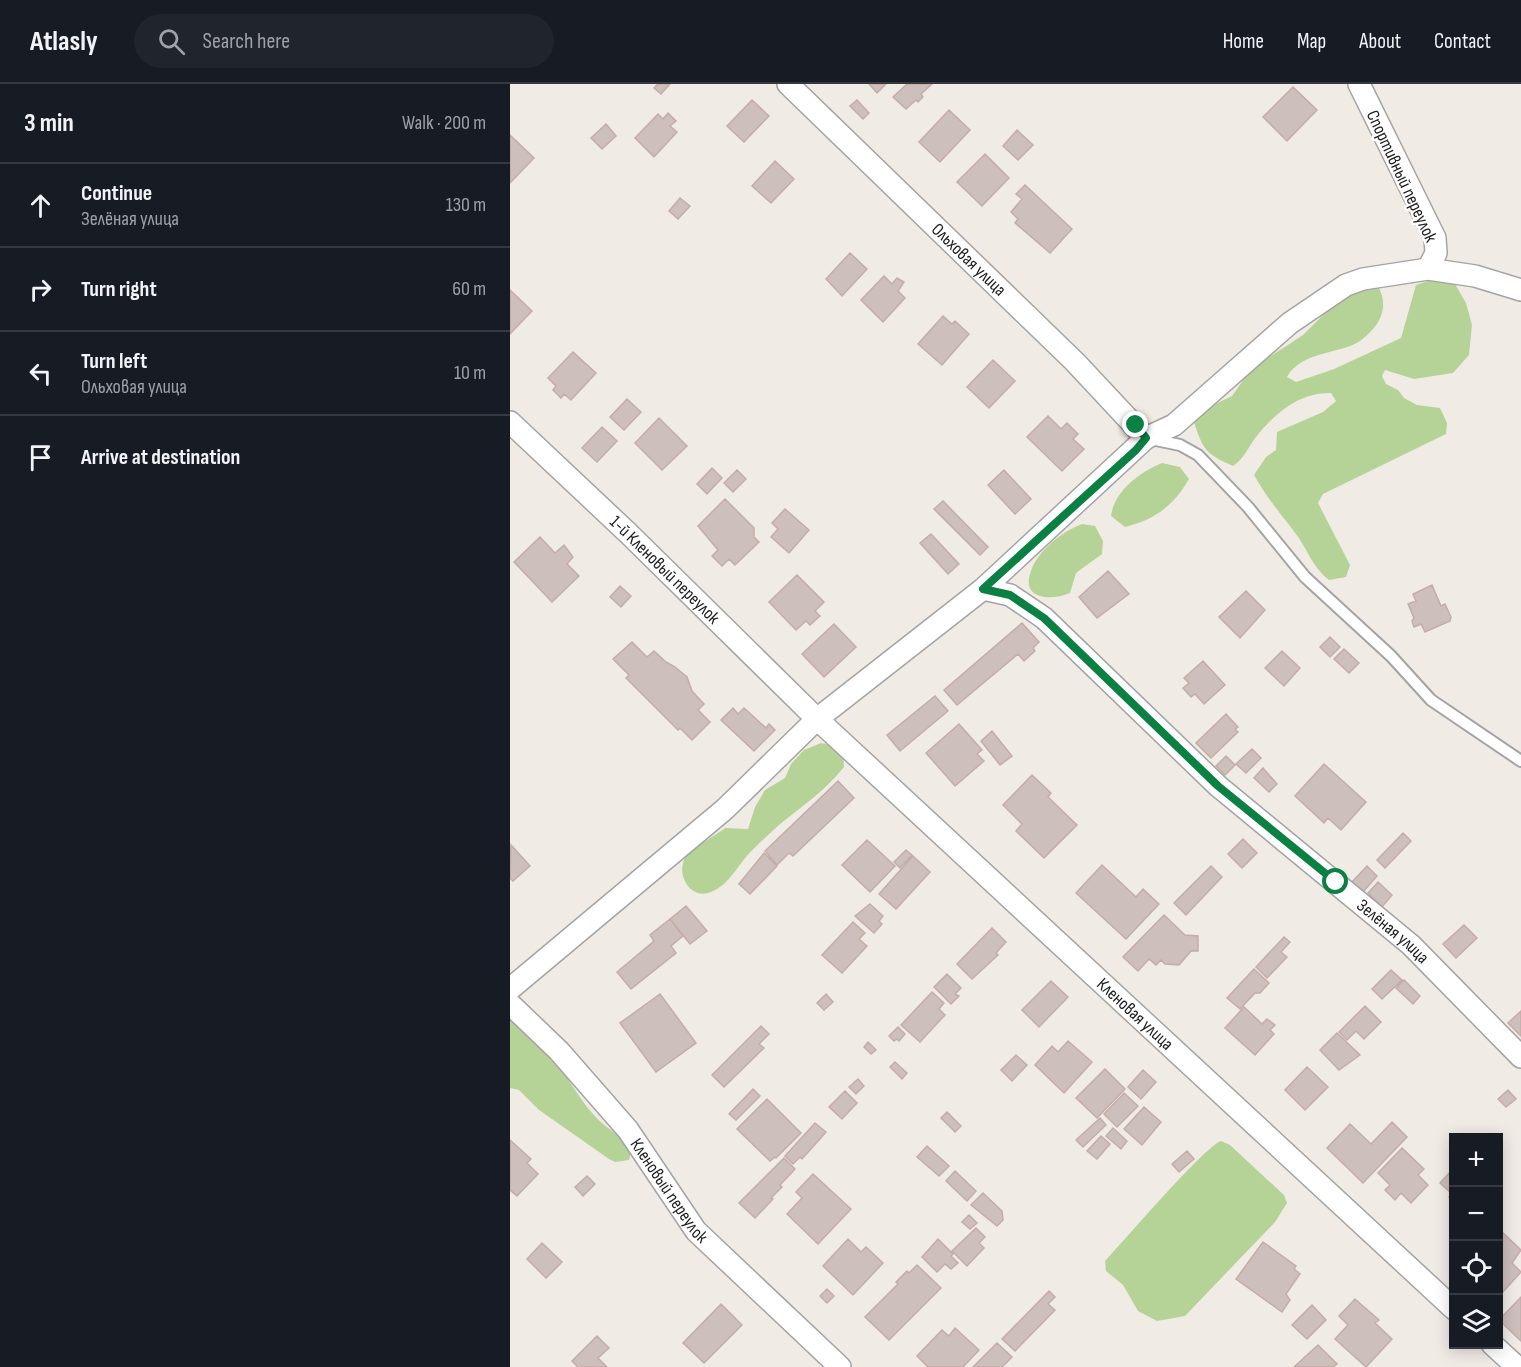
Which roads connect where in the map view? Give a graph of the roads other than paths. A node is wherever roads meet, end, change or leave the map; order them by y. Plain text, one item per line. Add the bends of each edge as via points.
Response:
1 (788, 84) edge
2 (1359, 84) edge
3 (1428, 269) junction
4 (1521, 290) edge
5 (510, 422) edge
6 (1146, 438) junction
7 (983, 589) junction
8 (818, 719) junction
9 (1521, 761) edge
10 (510, 989) edge
11 (510, 1004) edge
12 (1521, 1057) edge
13 (1449, 1304) edge
14 (1497, 1349) edge
15 (840, 1367) edge
16 (1517, 1367) edge

1 - 6 street, Ольховая улица via 1075,362
2 - 3 street, Спортивный переулок via 1435,238 1436,253
3 - 4 street via 1475,276
3 - 6 street via 1363,279 1336,290 1290,323 1174,425
5 - 8 street, 1-й Кленовый переулок
6 - 7 street
6 - 9 lane via 1180,445 1198,455 1248,507 1305,577 1392,656 1431,700
7 - 8 street
7 - 12 street, Зелёная улица via 1010,595 1044,618 1218,786 1411,945
8 - 10 street via 724,809
8 - 13 street, Кленовая улица
11 - 15 street, Кленовый переулок via 559,1051 628,1130 696,1231
14 - 16 street

